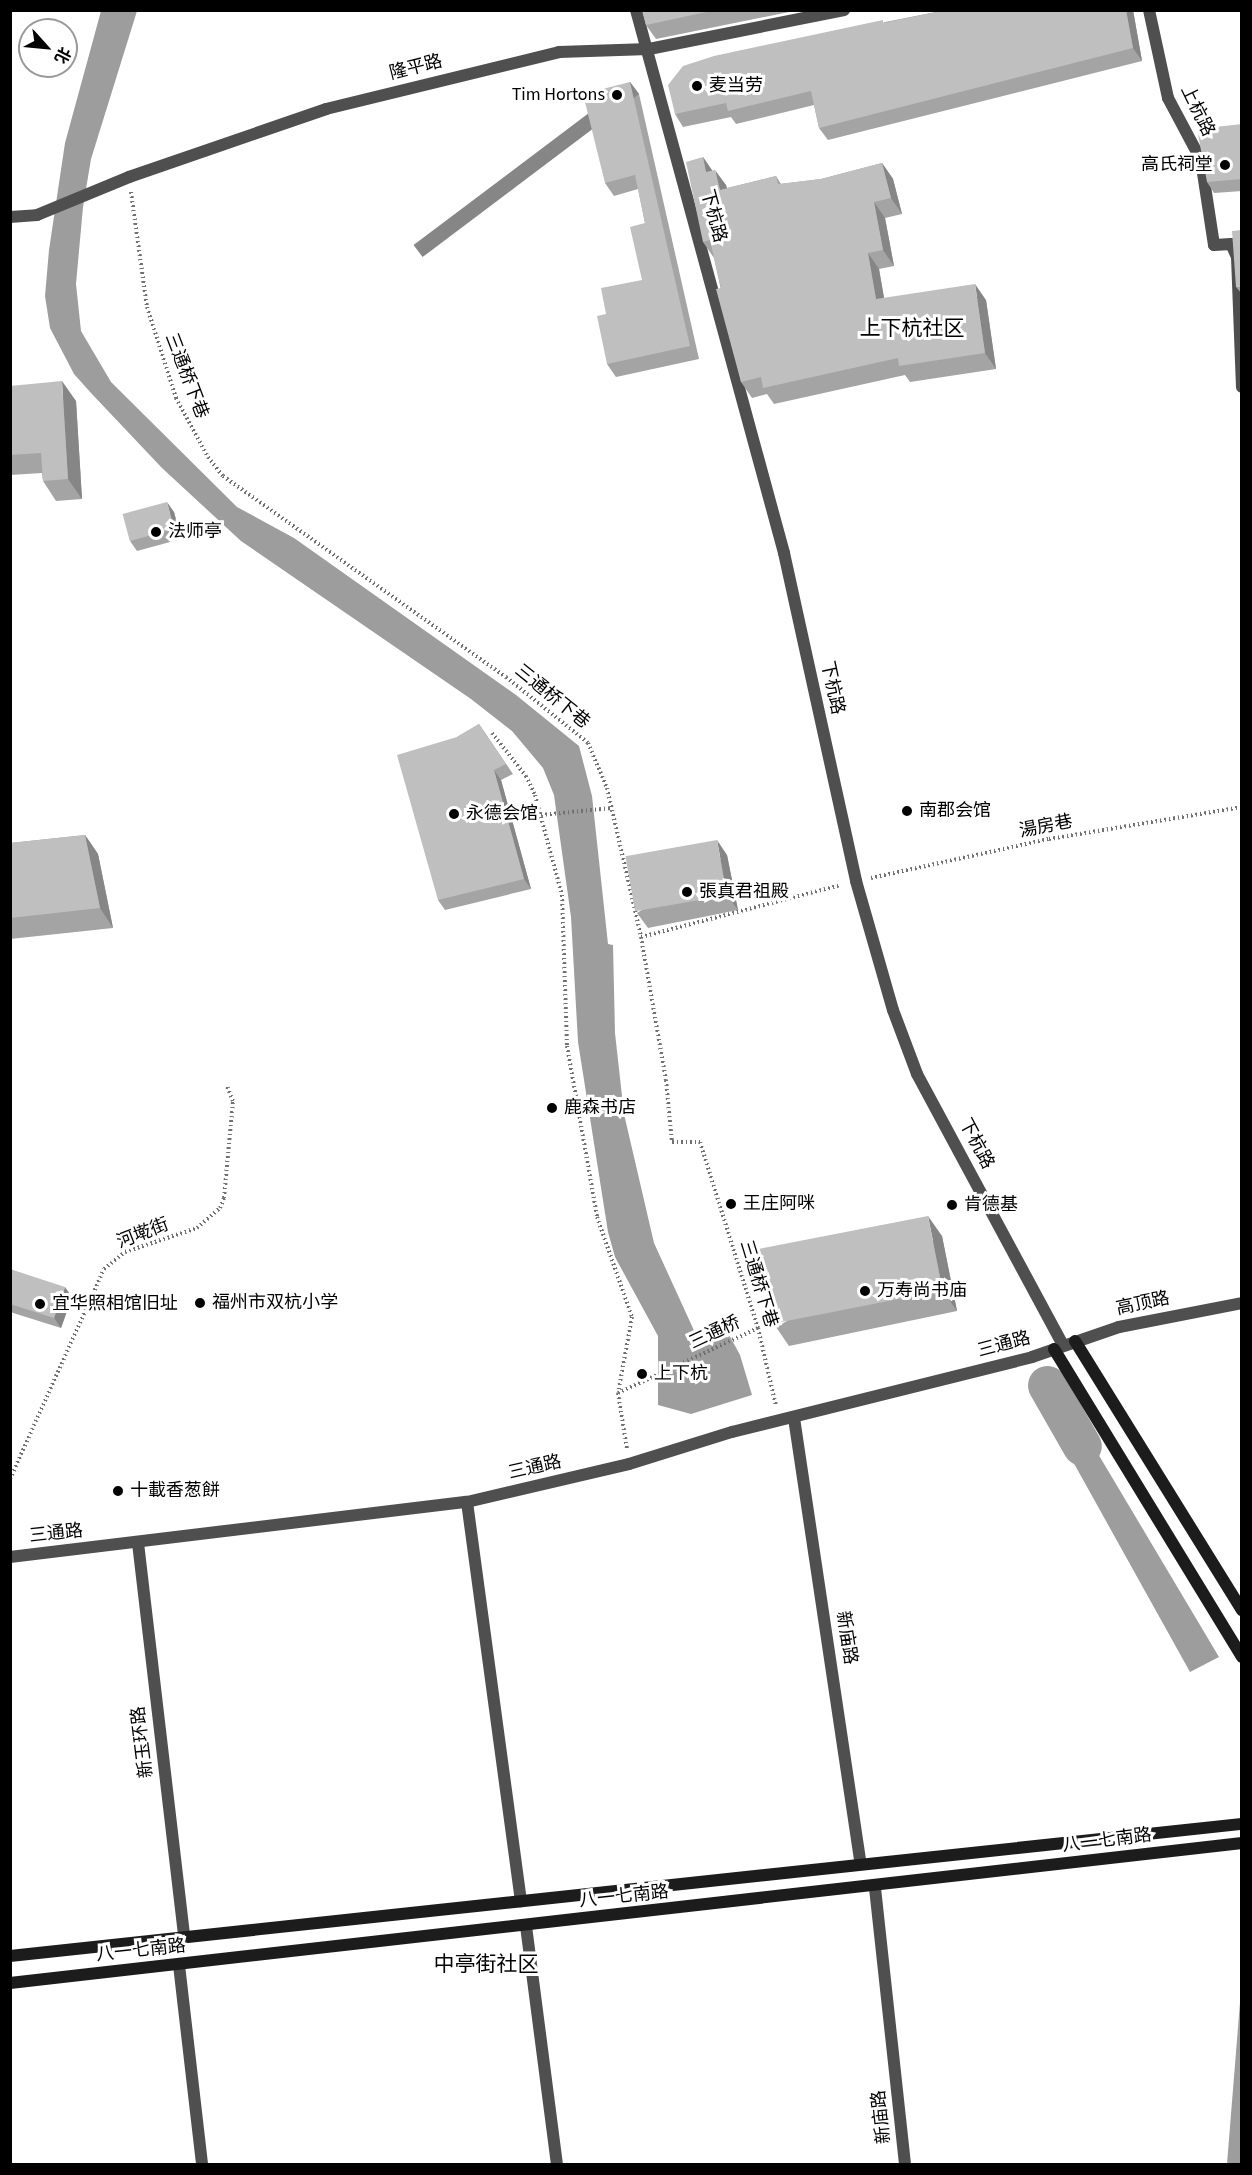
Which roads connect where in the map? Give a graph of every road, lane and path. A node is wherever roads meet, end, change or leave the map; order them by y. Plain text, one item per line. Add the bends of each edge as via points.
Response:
1 (636, 10) edge
2 (844, 10) edge
3 (1149, 10) edge
4 (650, 50) junction
5 (129, 177) junction
6 (10, 217) edge
7 (1242, 387) edge
8 (492, 733) dead end
9 (1242, 807) edge
10 (612, 808) junction
11 (541, 815) junction
12 (856, 881) junction
13 (641, 938) junction
14 (227, 1086) dead end
15 (1242, 1303) edge
16 (758, 1328) junction
17 (1064, 1345) junction
18 (618, 1393) junction
19 (794, 1418) junction
20 (779, 1422) junction
21 (629, 1464) junction
22 (10, 1479) edge
23 (467, 1502) junction
24 (138, 1543) junction
25 (10, 1557) edge
26 (1242, 1610) edge
27 (1242, 1657) edge
28 (1242, 1824) edge
29 (1242, 1843) edge
30 (861, 1864) junction
31 (875, 1888) junction
32 (521, 1901) junction
33 (526, 1926) junction
34 (184, 1937) junction
35 (10, 1956) edge
36 (179, 1965) junction
37 (10, 1983) edge
38 (202, 2164) edge
39 (557, 2164) edge
40 (905, 2164) edge

1 - 4 street, 下杭路
2 - 4 street, 隆平路
3 - 7 street, 上杭路 via 1168,98 1201,160 1214,245 1231,244 1237,257
4 - 5 street, 隆平路 via 547,55 326,109
4 - 12 street, 下杭路 via 784,553
5 - 6 street, 隆平路 via 37,215
5 - 10 path, 三通桥下巷 via 147,307 176,398 208,457 223,476 506,677 588,743
8 - 11 path via 526,776
9 - 12 path, 湯房巷 via 1049,839
10 - 11 path
10 - 13 path, 三通桥下巷
11 - 18 path via 562,895 567,1046 597,1216 632,1317
12 - 13 path, 湯房巷
12 - 17 street, 下杭路 via 892,1010 918,1074
13 - 16 path, 三通桥下巷 via 666,1080 672,1142 700,1142
14 - 22 path, 河墘街 via 233,1101 220,1208 197,1228 124,1252 104,1269
15 - 17 street, 高顶路 via 1119,1327
16 - 18 path, 三通桥
16 - 20 path, 三通桥下巷
17 - 19 street, 三通路
17 - 26 main road, 下杭路
17 - 27 main road, 下杭路
18 - 21 path
19 - 20 street, 三通路
19 - 30 street, 新庙路
20 - 21 street, 三通路
21 - 23 street, 三通路
23 - 24 street, 三通路
23 - 32 street
24 - 25 street, 三通路
24 - 34 street, 新玉环路
28 - 30 main road, 八一七南路
29 - 31 main road, 八一七南路
30 - 32 main road, 八一七南路
31 - 33 main road, 八一七南路
31 - 40 street, 新庙路
32 - 34 main road, 八一七南路
33 - 36 main road, 八一七南路
33 - 39 street
34 - 35 main road, 八一七南路
36 - 37 main road, 八一七南路
36 - 38 street

